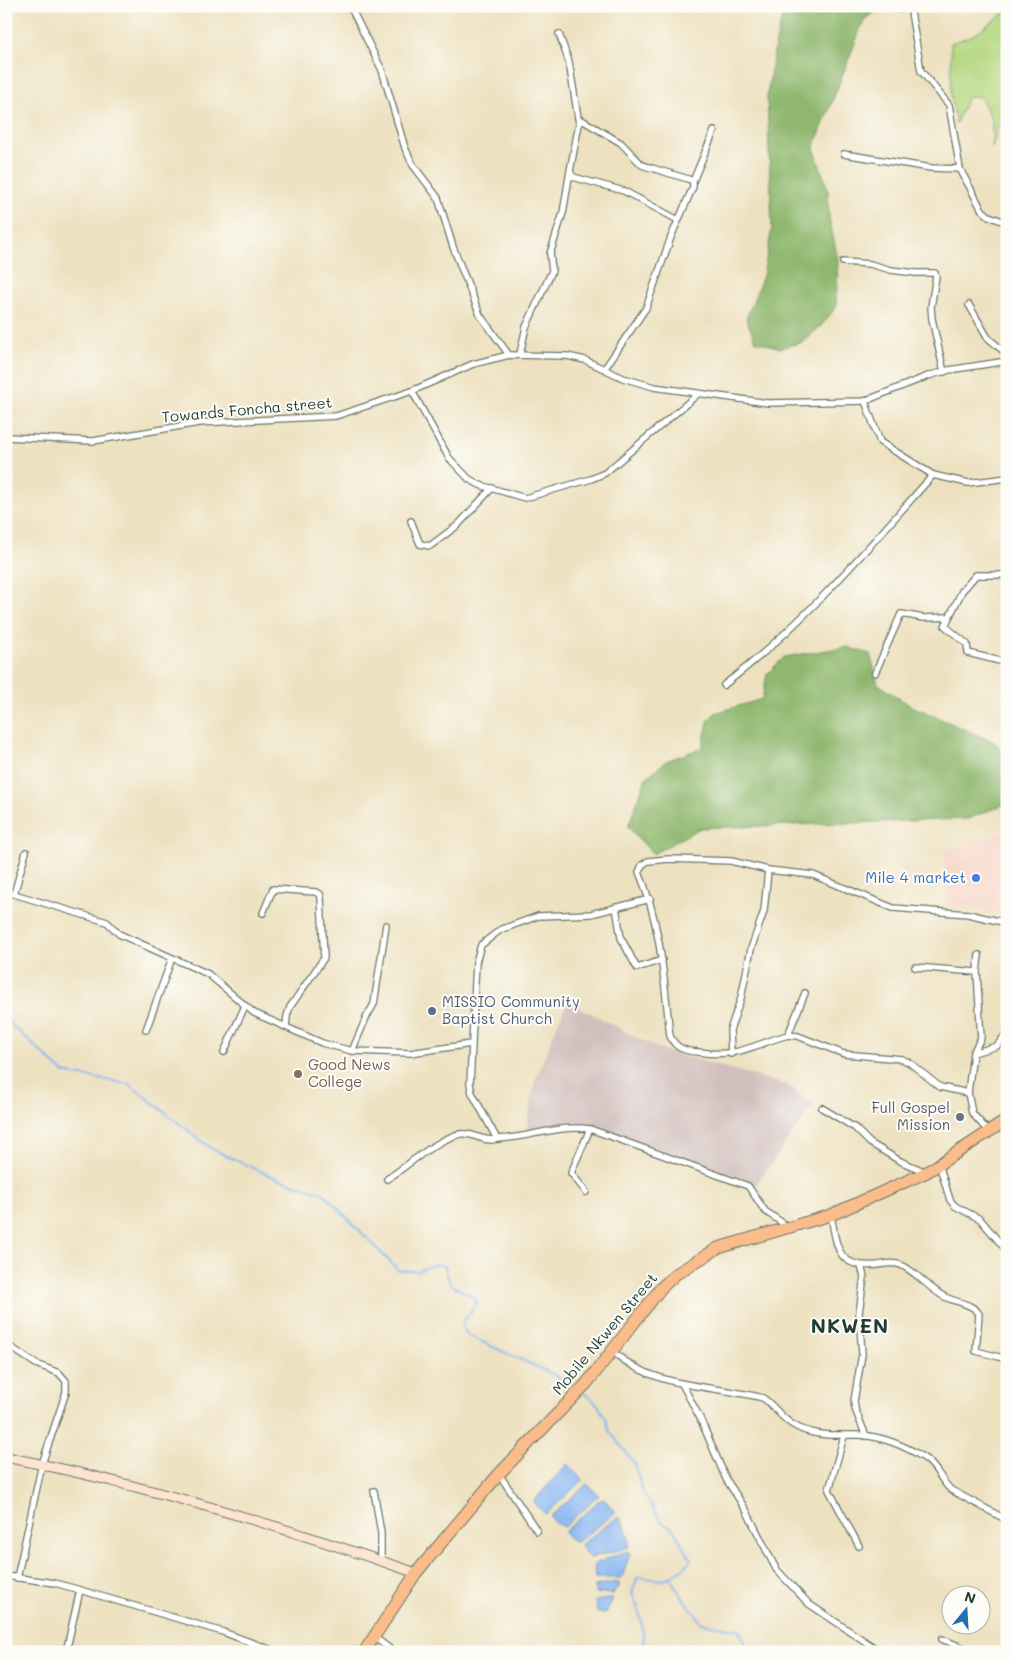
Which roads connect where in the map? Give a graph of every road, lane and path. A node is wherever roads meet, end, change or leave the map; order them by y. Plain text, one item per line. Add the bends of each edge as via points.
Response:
1 (350, 6) edge
2 (910, 6) edge
3 (559, 34) dead end
4 (579, 124) junction
5 (714, 131) dead end
6 (844, 154) dead end
7 (960, 169) junction
8 (570, 171) junction
9 (693, 181) junction
10 (678, 220) junction
11 (1007, 223) edge
12 (843, 262) dead end
13 (968, 305) dead end
14 (520, 354) junction
15 (1007, 354) edge
16 (509, 355) junction
17 (1007, 361) edge
18 (605, 368) junction
19 (944, 372) junction
20 (412, 391) junction
21 (698, 394) junction
22 (865, 401) junction
23 (6, 437) edge
24 (934, 475) junction
25 (1007, 478) edge
26 (492, 488) junction
27 (411, 521) dead end
28 (1007, 575) edge
29 (948, 617) junction
30 (1007, 666) edge
31 (875, 673) dead end
32 (724, 685) dead end
33 (26, 852) dead end
34 (768, 870) junction
35 (650, 899) junction
36 (616, 907) junction
37 (263, 913) dead end
38 (1007, 923) edge
39 (386, 925) dead end
40 (979, 955) dead end
41 (172, 958) junction
42 (662, 960) junction
43 (915, 967) dead end
44 (977, 972) junction
45 (805, 993) dead end
46 (245, 1006) junction
47 (286, 1026) junction
48 (146, 1030) dead end
49 (1007, 1033) edge
50 (788, 1035) junction
51 (471, 1044) junction
52 (352, 1050) junction
53 (224, 1052) dead end
54 (972, 1053) junction
55 (731, 1054) junction
56 (968, 1093) junction
57 (822, 1108) dead end
58 (1007, 1120) edge
59 (590, 1129) junction
60 (988, 1131) junction
61 (497, 1139) junction
62 (939, 1164) junction
63 (927, 1172) junction
64 (387, 1179) dead end
65 (586, 1192) dead end
66 (831, 1215) junction
67 (788, 1227) junction
68 (1007, 1251) edge
69 (861, 1266) junction
70 (6, 1344) edge
71 (613, 1352) junction
72 (1007, 1360) edge
73 (682, 1384) junction
74 (844, 1436) junction
75 (866, 1436) junction
76 (6, 1457) edge
77 (42, 1464) junction
78 (499, 1474) junction
79 (374, 1491) dead end
80 (1007, 1520) edge
81 (537, 1531) dead end
82 (859, 1546) dead end
83 (381, 1561) junction
84 (416, 1573) junction
85 (6, 1576) edge
86 (17, 1578) junction
87 (80, 1590) junction
88 (374, 1637) junction
89 (942, 1639) dead end
90 (66, 1652) edge
91 (277, 1652) edge
92 (364, 1652) edge
93 (394, 1652) edge
94 (881, 1652) edge
95 (973, 1652) edge

1 - 16 street via 382,70 402,141 413,165 438,198 480,315
2 - 7 street via 921,71 949,105
3 - 4 street via 570,62
4 - 8 street
4 - 9 street via 582,120 587,121 613,137 642,165
5 - 9 street
6 - 7 street via 931,168
7 - 11 street via 982,210
8 - 10 street via 574,177 636,196
8 - 14 street via 563,213 550,254 552,271 526,327
9 - 10 street
10 - 18 street via 646,308
12 - 19 street via 935,273 932,319
13 - 15 street via 988,338
14 - 16 street, Towards Foncha street
14 - 18 street, Towards Foncha street via 567,356
16 - 20 street, Towards Foncha street via 459,369
17 - 19 street, Towards Foncha street
18 - 21 street, Towards Foncha street via 637,383
19 - 22 street, Towards Foncha street
20 - 23 street, Towards Foncha street via 336,416 198,423 93,441
20 - 26 street via 449,458 469,479
21 - 22 street, Towards Foncha street via 768,403
21 - 26 street via 636,448 591,479 526,498
22 - 24 street via 880,442
24 - 25 street via 968,483
24 - 32 street via 801,619 758,660
26 - 27 street via 458,525 430,546 420,544
28 - 29 street via 976,575 962,591
29 - 30 street via 945,626 967,644 966,652
29 - 31 street via 924,618 901,614
33 - 41 street via 14,894 107,922 119,934
34 - 35 street via 731,861 670,859 648,862 639,872
34 - 38 street via 813,875 893,908 968,914
34 - 55 street via 764,911 730,1030
35 - 36 street
35 - 42 street
36 - 42 street via 620,938 637,968
36 - 51 street via 591,914 538,916 490,936 477,952
37 - 47 street via 271,892 278,888 320,894 324,958 290,1006
39 - 52 street via 374,1004
40 - 44 street
41 - 46 street via 214,978
41 - 48 street
42 - 55 street via 670,1036 674,1044 692,1052
43 - 44 street
44 - 54 street via 981,1038
45 - 50 street
46 - 47 street via 261,1017
46 - 53 street
47 - 52 street via 322,1043
49 - 54 street via 997,1046
50 - 55 street
50 - 56 street via 844,1054 902,1059 940,1086
51 - 52 street via 410,1053
51 - 61 street via 472,1092
54 - 56 street
56 - 60 street via 972,1113
57 - 63 street via 855,1128 870,1143
58 - 60 highway, Mobile Nkwen Street
59 - 61 street via 571,1127
59 - 65 street via 571,1173
59 - 67 street via 748,1186 765,1211
60 - 62 highway, Mobile Nkwen Street
61 - 64 street via 488,1141 460,1134 430,1146 416,1160
62 - 63 highway, Mobile Nkwen Street
62 - 68 street via 950,1200 980,1219
63 - 66 highway, Mobile Nkwen Street
66 - 67 highway, Mobile Nkwen Street
66 - 69 street via 838,1251 848,1261
67 - 71 highway, Mobile Nkwen Street via 718,1248 676,1274 661,1288
69 - 72 street via 902,1265 935,1292 974,1309 979,1314 976,1350
69 - 75 street via 864,1277 859,1313 862,1354 854,1401
70 - 77 street via 36,1364 59,1373 66,1382 66,1392
71 - 73 street via 647,1375
71 - 78 highway, Mobile Nkwen Street via 574,1398
73 - 74 street via 763,1398 794,1426
73 - 94 street via 726,1479 776,1569 809,1604
74 - 75 street
74 - 82 street via 829,1490
75 - 80 street via 887,1440 926,1459 951,1490
76 - 77 street
77 - 83 street via 248,1518
77 - 86 street
78 - 81 street
78 - 84 highway, Mobile Nkwen Street
79 - 83 street
83 - 84 street
84 - 88 highway, Mobile Nkwen Street
85 - 86 street
86 - 87 street
87 - 90 street
87 - 91 street via 223,1632
88 - 92 highway, Mobile Nkwen Street
88 - 93 street
89 - 95 street

